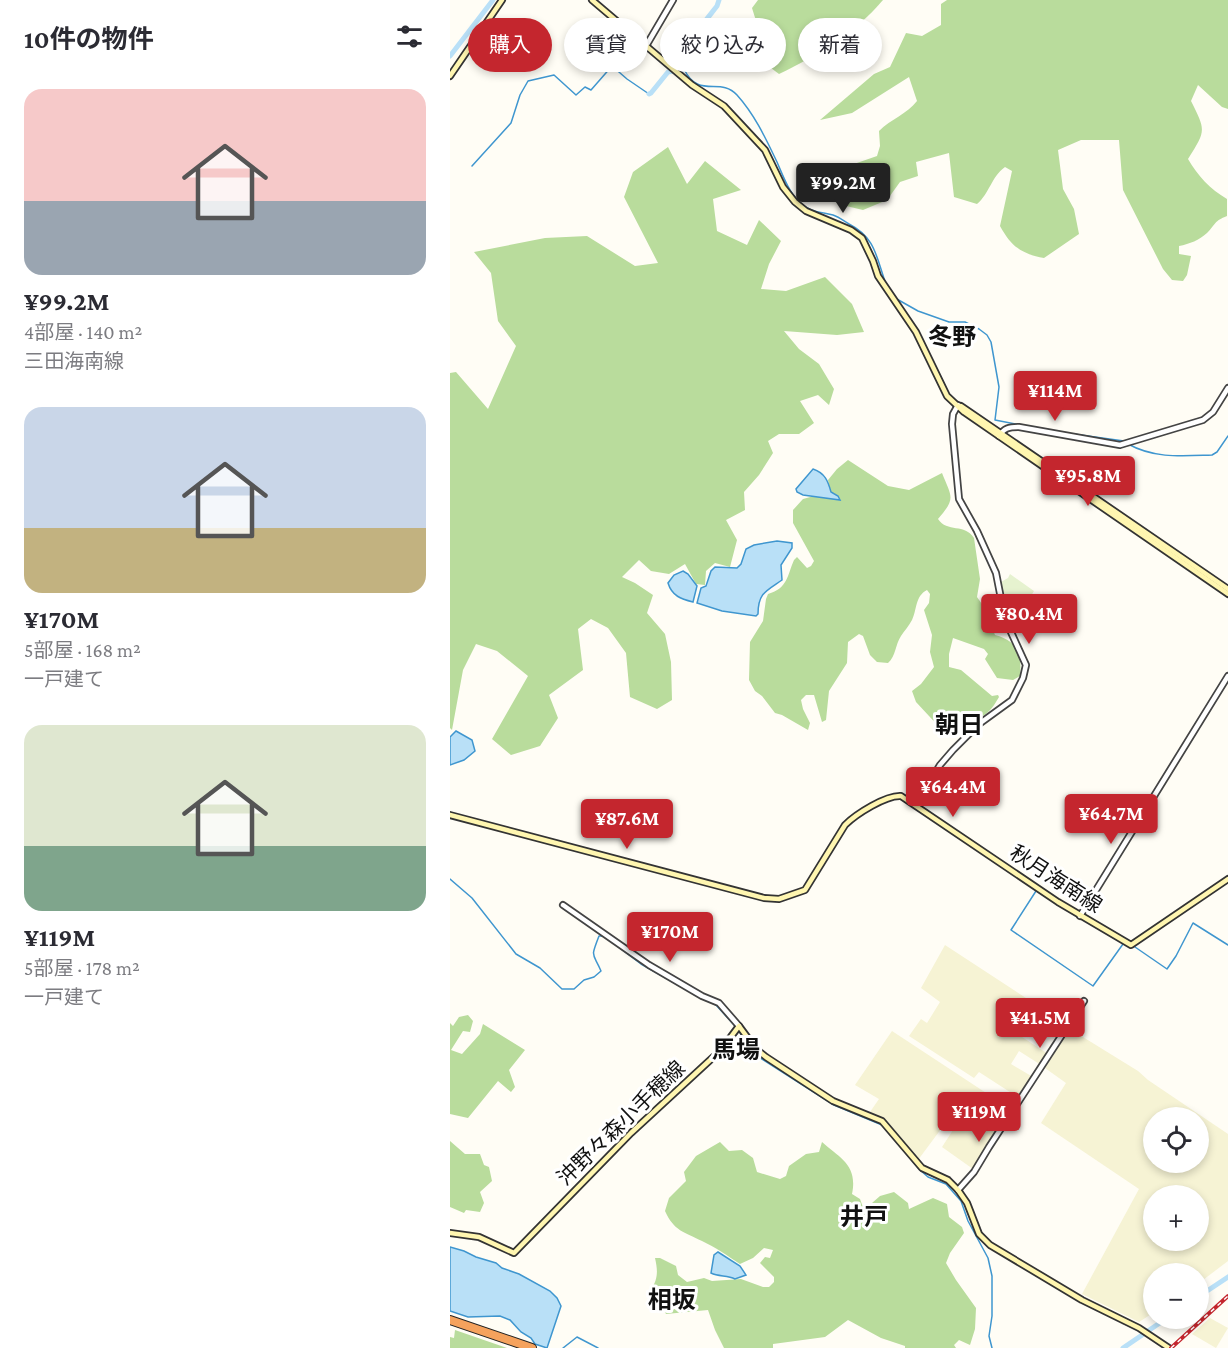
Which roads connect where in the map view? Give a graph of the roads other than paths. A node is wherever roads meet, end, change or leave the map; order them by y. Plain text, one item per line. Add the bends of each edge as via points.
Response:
1 (502, 0) edge
2 (592, 0) edge
3 (673, 0) edge
4 (613, 18) edge
5 (648, 43) edge
6 (648, 48) edge
7 (450, 76) edge
8 (1228, 388) edge
9 (958, 405) junction
10 (1000, 434) junction
11 (1228, 589) edge
12 (1228, 594) edge
13 (1228, 676) edge
14 (916, 805) junction
15 (450, 815) edge
16 (1228, 879) edge
17 (563, 905) dead end
18 (1080, 916) junction
19 (1084, 1001) dead end
20 (739, 1026) junction
21 (958, 1190) junction
22 (450, 1233) edge
23 (450, 1320) edge
24 (450, 1325) edge
25 (530, 1347) edge
26 (519, 1348) edge
27 (1169, 1348) edge

1 - 7 main road
2 - 4 main road
3 - 5 street
6 - 9 main road via 702,94 724,106 765,150 783,187 800,206 862,238 878,276 916,332 947,396
8 - 10 street via 1203,420 1129,444 1019,427 1009,427
9 - 10 main road
9 - 14 street via 951,424 959,499 996,573 1005,619 1026,665 1012,700 952,750
10 - 11 main road
10 - 12 main road
13 - 18 street
14 - 15 main road, 秋月海南線 via 901,796 889,797 853,818 806,890 771,900
14 - 18 main road, 秋月海南線
16 - 18 main road, 秋月海南線 via 1131,945
17 - 20 street via 649,965 718,1003
19 - 21 street via 984,1160
20 - 21 main road via 766,1058 833,1101 882,1121 922,1168 948,1180
20 - 22 main road, 沖野々森小手穂線 via 721,1050 631,1133 516,1251 509,1252 479,1237
21 - 27 main road via 979,1234 990,1245
23 - 25 highway
24 - 26 highway

